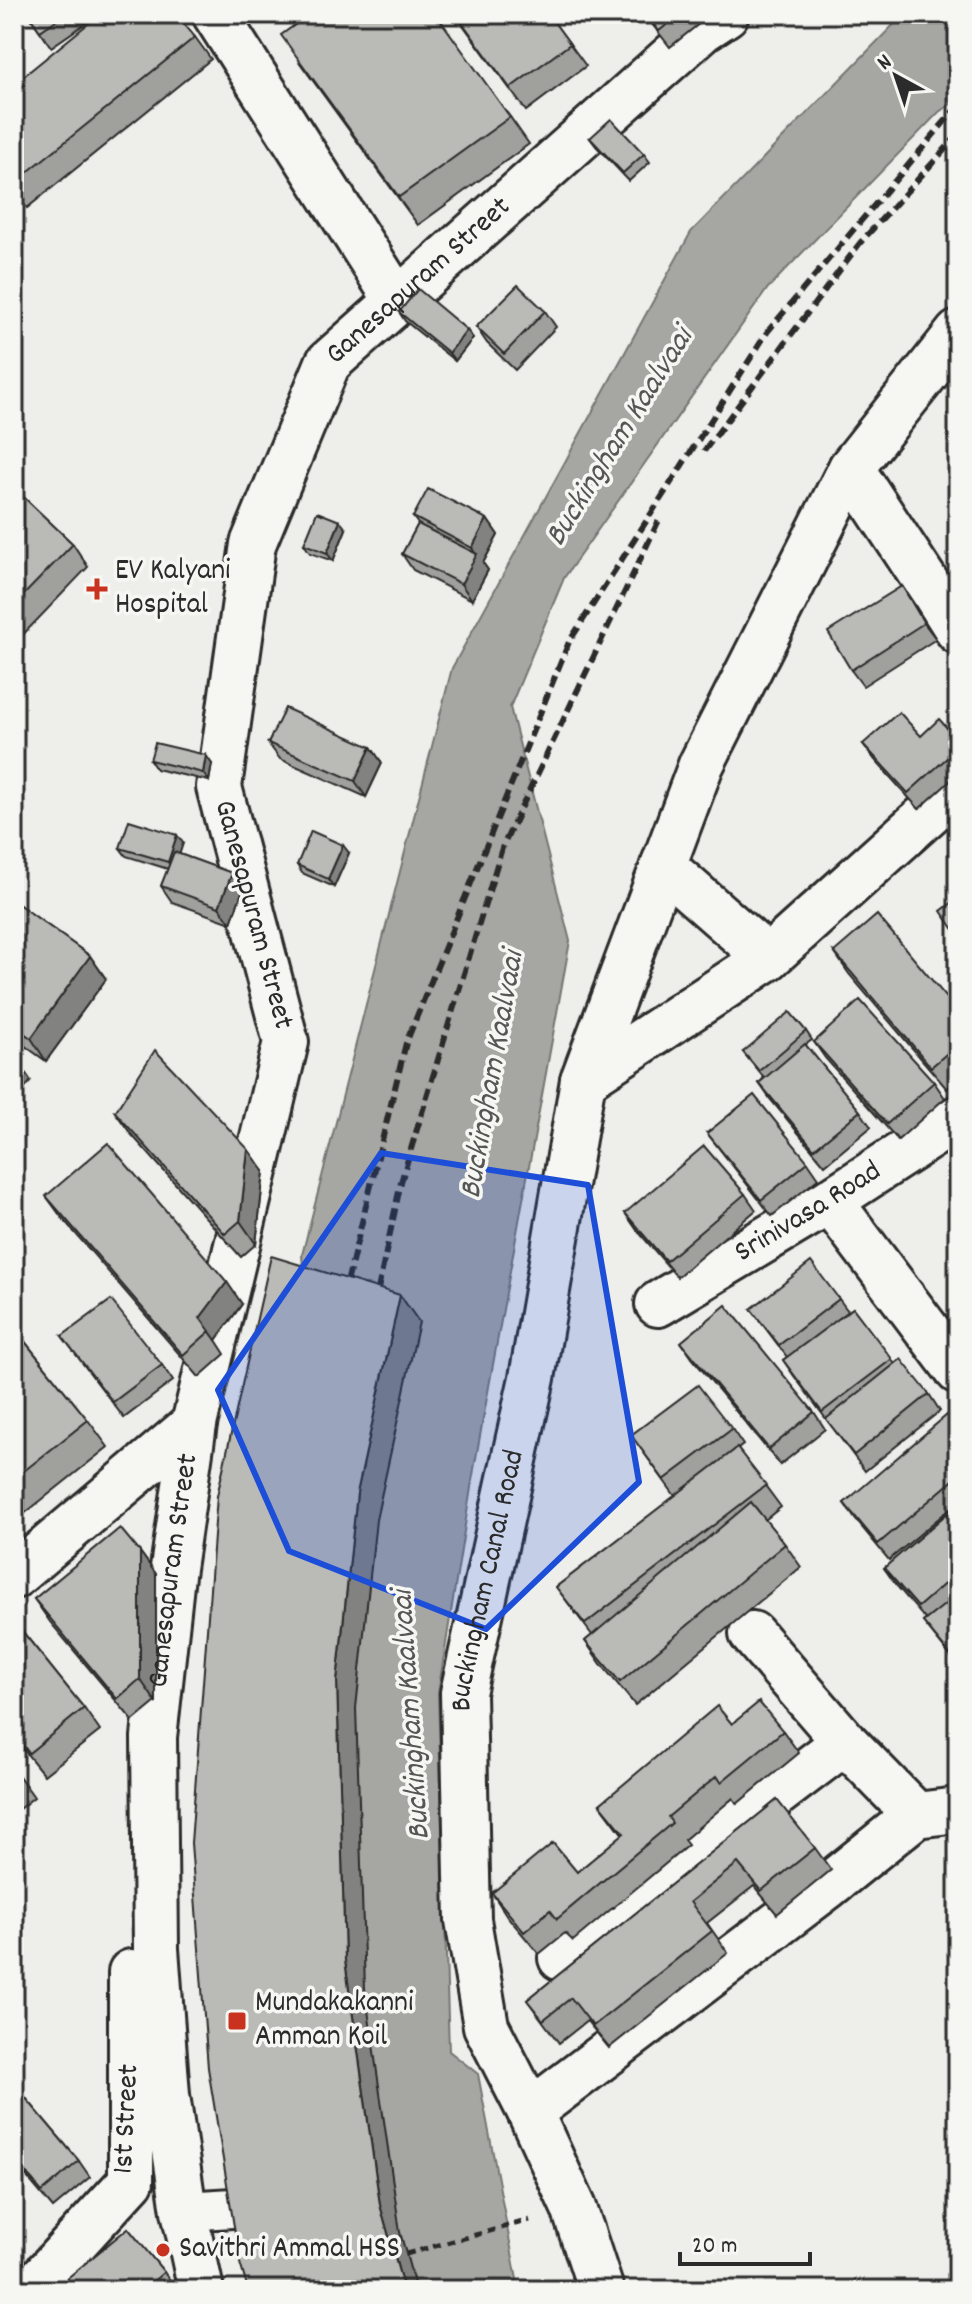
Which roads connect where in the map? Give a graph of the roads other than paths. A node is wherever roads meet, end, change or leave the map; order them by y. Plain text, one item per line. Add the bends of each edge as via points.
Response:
1 (215, 14) edge
2 (726, 14) edge
3 (398, 302) junction
4 (958, 333) edge
5 (851, 468) junction
6 (958, 631) edge
7 (958, 787) edge
8 (663, 866) junction
9 (768, 958) junction
10 (583, 1080) junction
11 (958, 1118) edge
12 (830, 1201) junction
13 (658, 1304) dead end
14 (958, 1371) edge
15 (194, 1424) junction
16 (14, 1576) edge
17 (752, 1634) dead end
18 (845, 1742) junction
19 (937, 1812) edge
20 (131, 1912) dead end
21 (561, 1958) dead end
22 (530, 2112) junction
23 (292, 2204) edge
24 (184, 2211) junction
25 (31, 2290) edge
26 (201, 2290) edge
27 (601, 2290) edge

1 - 3 street
2 - 3 street, Ganesapuram Street
3 - 15 street, Ganesapuram Street via 328,363 253,544 219,787 286,1042
4 - 5 street, Buckingham Canal Road
5 - 6 street
5 - 8 street, Buckingham Canal Road via 701,765
7 - 9 street
8 - 9 street
8 - 10 street, Buckingham Canal Road
9 - 10 street
10 - 22 street, Buckingham Canal Road via 532,1378 463,1693 468,1920 486,2026
11 - 12 street, Srinivasa Road
12 - 13 street, Srinivasa Road
12 - 14 street
15 - 16 street
15 - 24 street, Ganesapuram Street via 154,1737 156,1949 167,2095
17 - 18 street
18 - 19 street
18 - 21 street
19 - 22 street via 828,1886
20 - 25 street, 1st Street via 131,2181
22 - 27 street, Buckingham Canal Road via 574,2208
23 - 24 street
24 - 26 street, Ganesapuram Street

